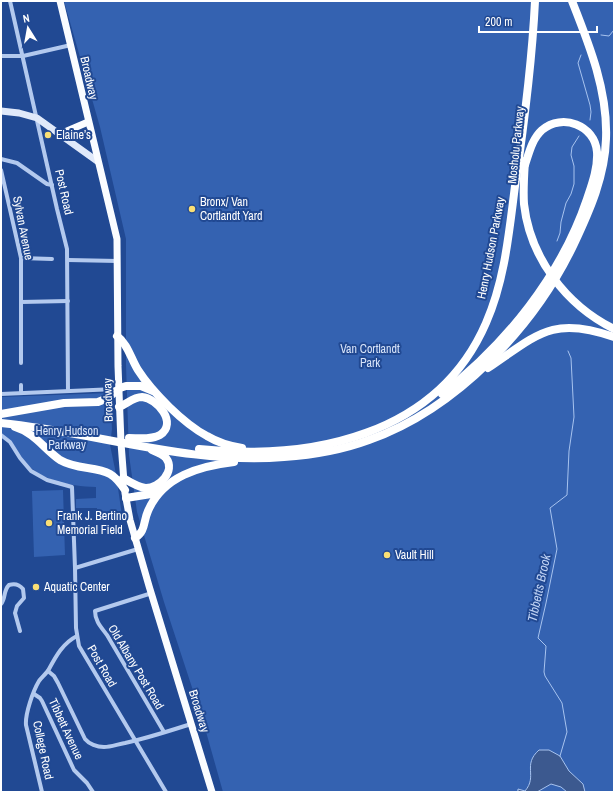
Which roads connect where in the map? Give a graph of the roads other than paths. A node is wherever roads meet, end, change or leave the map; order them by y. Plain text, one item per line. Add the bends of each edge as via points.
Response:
1 (10, 1) edge
2 (60, 1) edge
3 (535, 1) edge
4 (540, 1) edge
5 (572, 1) edge
6 (71, 45) junction
7 (1, 56) edge
8 (23, 56) junction
9 (1, 111) edge
10 (37, 118) junction
11 (88, 122) junction
12 (60, 134) junction
13 (1, 159) edge
14 (97, 161) junction
15 (522, 165) junction
16 (1, 170) edge
17 (52, 185) junction
18 (21, 258) junction
19 (52, 259) dead end
20 (68, 260) junction
21 (118, 261) junction
22 (560, 289) junction
23 (68, 301) junction
24 (21, 302) junction
25 (614, 329) edge
26 (614, 333) edge
27 (117, 336) junction
28 (614, 337) edge
29 (21, 363) dead end
30 (21, 385) dead end
31 (460, 387) junction
32 (118, 389) junction
33 (68, 391) junction
34 (21, 393) junction
35 (1, 394) edge
36 (157, 394) junction
37 (119, 407) junction
38 (1, 414) edge
39 (407, 414) junction
40 (1, 418) edge
41 (1, 423) edge
42 (1, 435) edge
43 (113, 438) junction
44 (129, 440) junction
45 (138, 445) junction
46 (263, 455) junction
47 (124, 478) junction
48 (170, 484) junction
49 (126, 494) junction
50 (135, 538) junction
51 (138, 549) junction
52 (75, 568) junction
53 (152, 593) junction
54 (1, 604) edge
55 (20, 631) dead end
56 (77, 636) junction
57 (48, 671) junction
58 (34, 694) junction
59 (191, 724) junction
60 (164, 732) junction
61 (135, 741) junction
62 (42, 792) edge
63 (93, 792) edge
64 (166, 792) edge
65 (212, 792) edge

1 - 8 street, Post Road
2 - 6 main road, Broadway
3 - 15 highway, Henry Hudson Parkway
4 - 15 highway, Mosholu Parkway via 536,63
5 - 31 highway, Henry Hudson Parkway via 590,50 604,107 606,145 598,188 571,251 541,302 504,347
6 - 8 street
6 - 11 main road, Broadway
7 - 8 street
8 - 10 street, Post Road
9 - 10 street
10 - 12 street
10 - 17 street, Post Road
11 - 12 main road
11 - 14 main road, Broadway
12 - 14 street
13 - 17 street via 17,163
14 - 21 main road, Broadway via 116,235
15 - 22 highway, Mosholu Parkway via 527,220 533,241 543,264
15 - 39 highway, Henry Hudson Parkway via 505,256 486,324 454,375 433,396
15 - 39 highway via 531,147 546,127 562,121 582,127 597,148 596,171 580,216 536,297 508,331 466,374 423,407
16 - 18 street, Sylvan Avenue
17 - 20 street, Post Road
18 - 19 street
18 - 24 street, Sylvan Avenue
20 - 21 street
20 - 23 street, Post Road
21 - 27 main road, Broadway
22 - 25 highway, Mosholu Parkway via 585,311
22 - 26 highway, Mosholu Parkway via 583,314
23 - 24 street
23 - 33 street, Post Road
24 - 29 street, Sylvan Avenue
27 - 32 main road, Broadway
27 - 36 highway via 124,341 136,368
28 - 31 highway via 582,328 551,330 534,337
30 - 34 street
31 - 46 highway, Henry Hudson Parkway via 425,413 370,440 312,454
32 - 33 street
32 - 36 highway via 141,386
32 - 37 main road, Broadway
32 - 38 highway via 108,398 98,402 64,403
33 - 34 street
34 - 35 street
36 - 46 highway via 206,436
37 - 44 highway via 135,398 146,398 158,406 166,418 165,429 159,435
37 - 47 main road, Broadway
39 - 46 highway, Henry Hudson Parkway via 381,427 343,440
40 - 43 highway, Henry Hudson Parkway via 58,425
41 - 43 highway, Henry Hudson Parkway
41 - 49 highway via 29,433 69,464 110,474 116,478
42 - 52 street, Post Road via 10,442 31,471 48,480 72,486
43 - 44 highway, Henry Hudson Parkway
44 - 45 highway, Henry Hudson Parkway
44 - 46 highway, Henry Hudson Parkway
45 - 46 highway, Henry Hudson Parkway via 220,457
45 - 47 highway via 165,457 168,472 158,484 146,488
46 - 48 highway via 204,466 184,474
47 - 49 main road, Broadway
48 - 49 highway via 155,493
48 - 50 highway via 151,504 142,532
49 - 50 main road, Broadway
50 - 51 main road, Broadway
51 - 52 street
51 - 53 main road, Broadway
52 - 56 street, Post Road
53 - 59 main road, Broadway
53 - 60 street, Old Albany Post Road via 95,611 98,622
54 - 55 street via 9,586 16,584 23,589 24,598 15,613
56 - 57 street, College Road via 57,655
56 - 61 street, Post Road via 81,651
57 - 58 street, College Road
57 - 61 street via 58,683 87,742 102,747
58 - 62 street, College Road via 26,725
58 - 63 street, Tibbett Avenue via 42,701 74,770
59 - 60 street
59 - 65 main road, Broadway
60 - 61 street
61 - 64 street, Post Road

